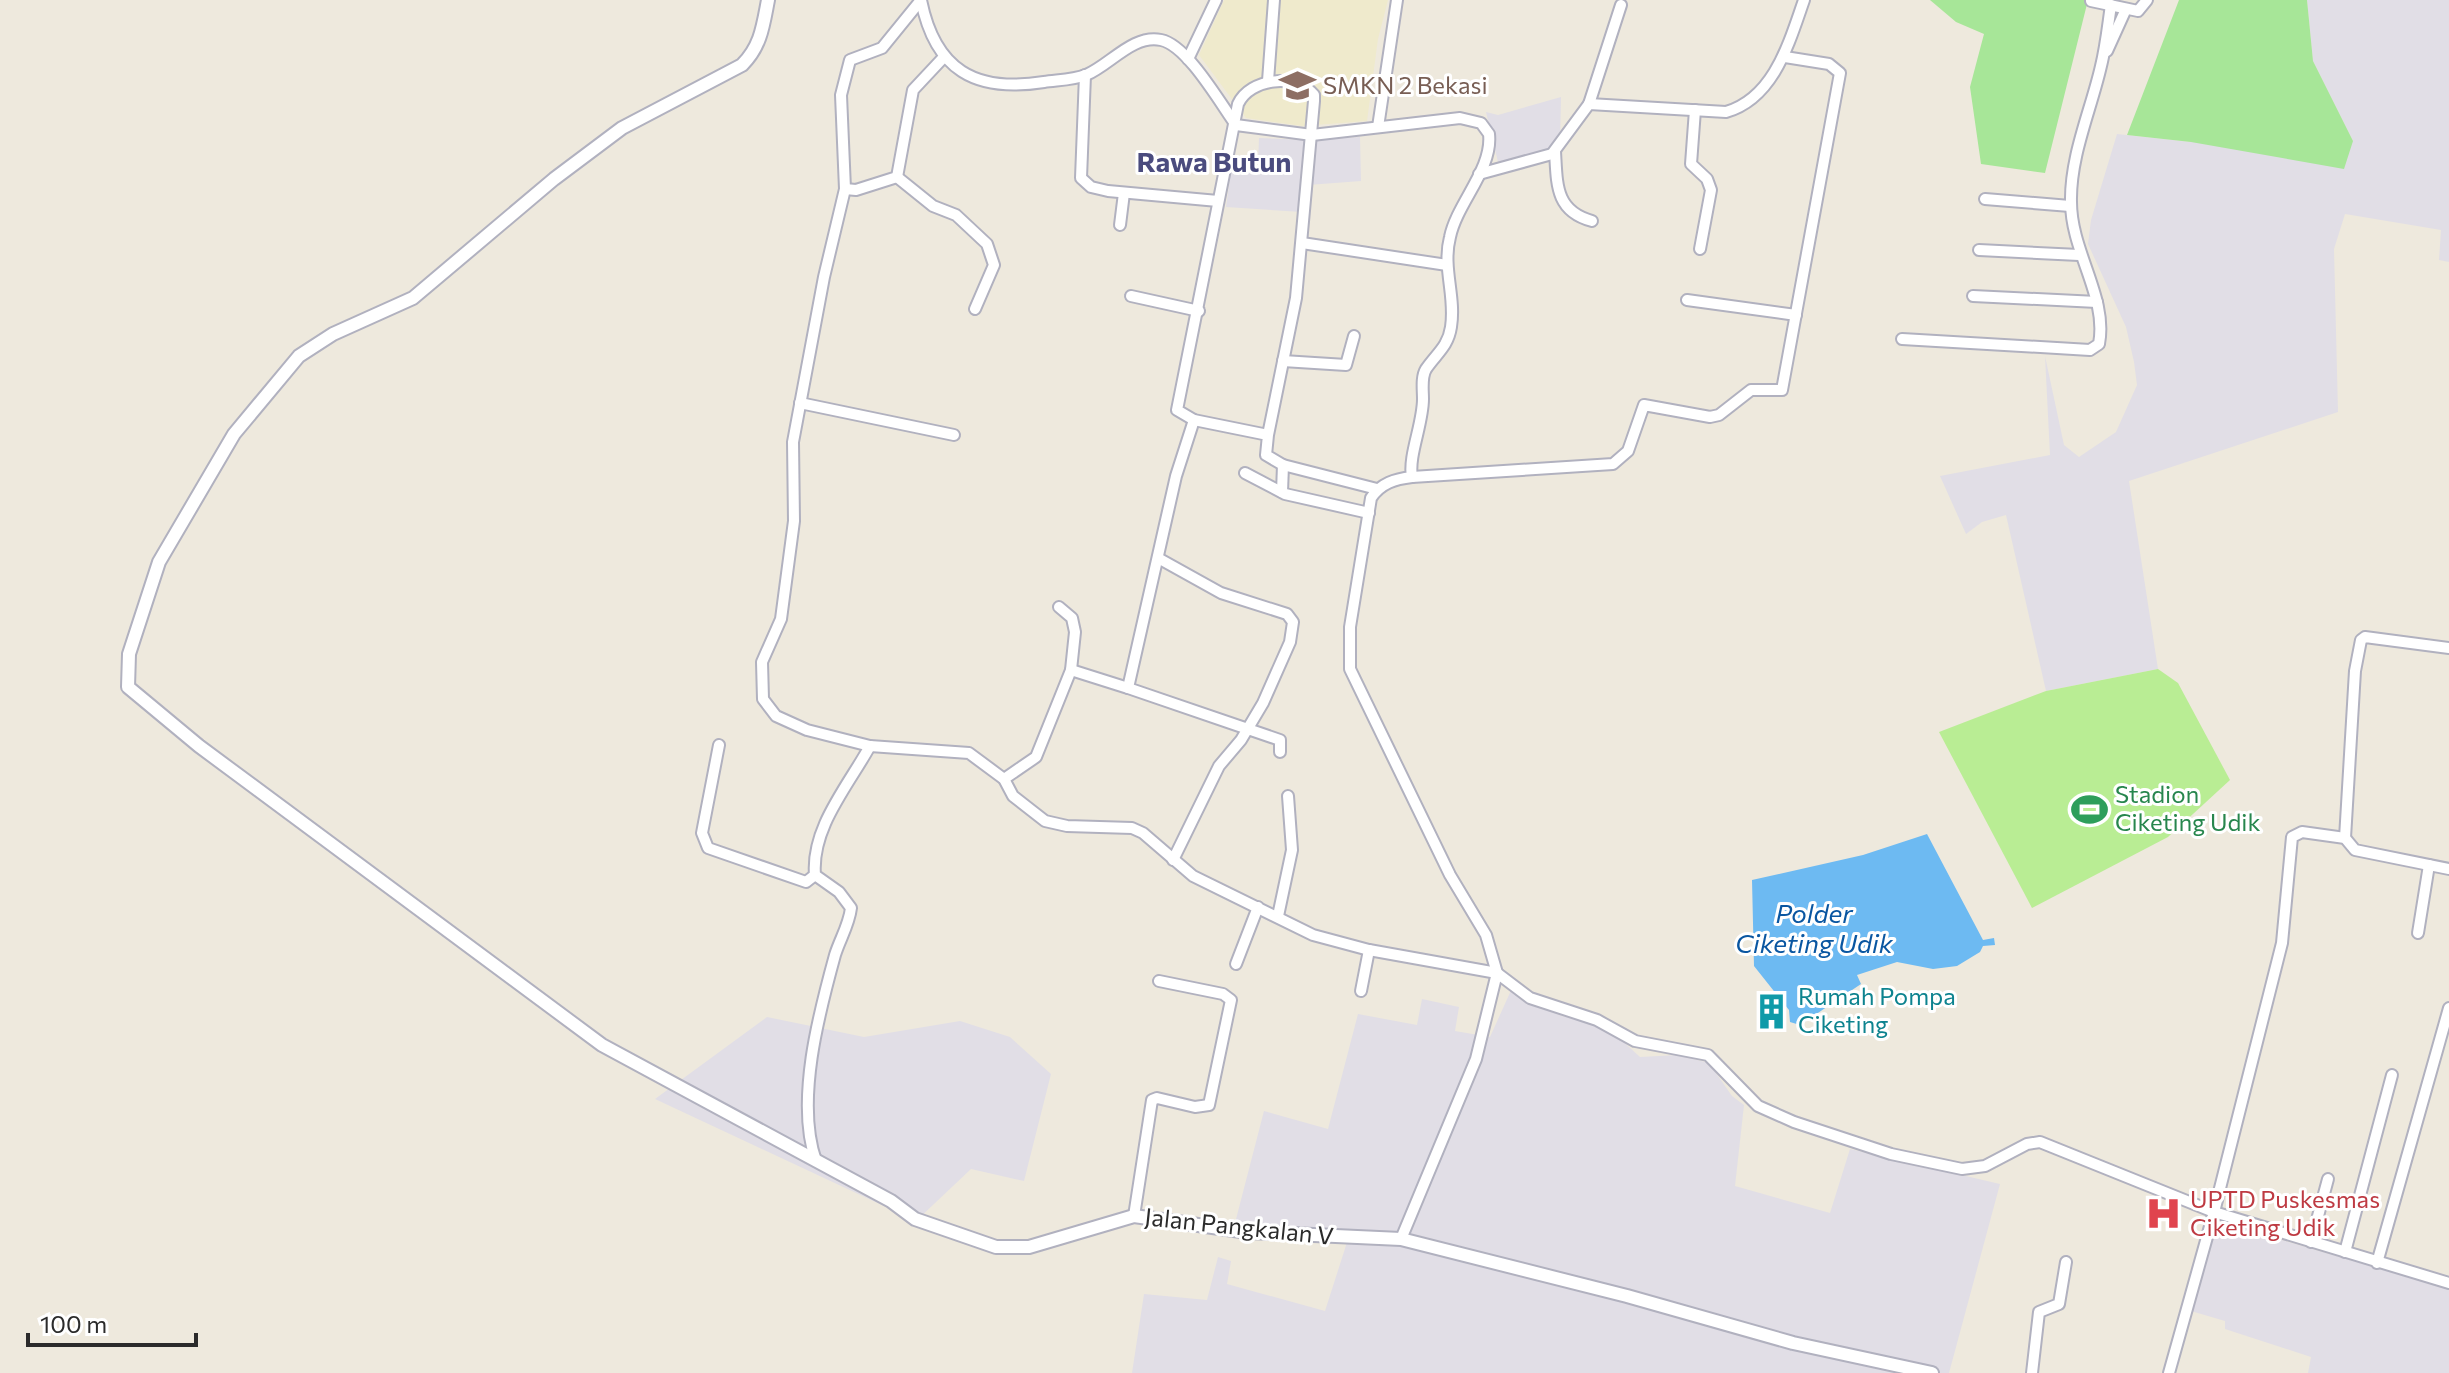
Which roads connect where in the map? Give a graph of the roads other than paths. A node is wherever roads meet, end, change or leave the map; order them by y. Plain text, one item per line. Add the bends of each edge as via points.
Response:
1 (768, 0) edge
2 (921, 0) edge
3 (1216, 0) edge
4 (1274, 0) edge
5 (1397, 0) edge
6 (1804, 0) edge
7 (2147, 0) edge
8 (2091, 1) edge
9 (1621, 5) dead end
10 (2111, 5) junction
11 (2126, 9) junction
12 (1785, 57) junction
13 (943, 58) junction
14 (1188, 59) junction
15 (2102, 63) junction
16 (1085, 75) junction
17 (1268, 81) junction
18 (1589, 104) junction
19 (1695, 110) junction
20 (1236, 125) junction
21 (1378, 127) junction
22 (1312, 135) junction
23 (1555, 151) junction
24 (1479, 174) junction
25 (897, 177) junction
26 (845, 189) junction
27 (1124, 193) junction
28 (1985, 199) dead end
29 (1218, 201) junction
30 (2070, 206) junction
31 (1592, 221) dead end
32 (1120, 225) dead end
33 (1302, 243) junction
34 (1700, 249) dead end
35 (1979, 250) dead end
36 (2079, 255) junction
37 (1447, 265) junction
38 (1131, 296) dead end
39 (1973, 296) dead end
40 (1687, 300) dead end
41 (2097, 302) junction
42 (975, 309) dead end
43 (1199, 311) junction
44 (1796, 315) junction
45 (1354, 336) dead end
46 (1902, 339) dead end
47 (1283, 361) junction
48 (800, 403) junction
49 (1194, 420) junction
50 (954, 435) dead end
51 (1268, 435) junction
52 (1283, 465) junction
53 (1245, 473) dead end
54 (1412, 477) junction
55 (1377, 489) junction
56 (1282, 492) junction
57 (1369, 513) junction
58 (1158, 558) junction
59 (1059, 607) dead end
60 (2449, 648) edge
61 (1071, 670) junction
62 (1128, 688) junction
63 (1249, 727) junction
64 (719, 745) dead end
65 (870, 746) junction
66 (1280, 752) dead end
67 (1004, 779) junction
68 (1288, 796) dead end
69 (2345, 838) junction
70 (1173, 860) junction
71 (2429, 865) junction
72 (2449, 869) edge
73 (815, 875) junction
74 (1258, 907) junction
75 (1278, 916) junction
76 (2418, 933) dead end
77 (1369, 950) junction
78 (1236, 964) dead end
79 (1497, 973) junction
80 (1159, 981) dead end
81 (1361, 991) dead end
82 (2449, 1008) edge
83 (2392, 1075) dead end
84 (816, 1161) junction
85 (2328, 1179) dead end
86 (2214, 1212) junction
87 (1134, 1216) junction
88 (1401, 1239) junction
89 (2311, 1242) junction
90 (2345, 1252) junction
91 (2066, 1262) dead end
92 (2377, 1263) junction
93 (2449, 1283) edge
94 (1932, 1373) edge
95 (2032, 1373) edge
96 (2169, 1373) edge

1 - 84 street, Jalan Pangkalan V via 761,38 742,65 622,128 413,298 333,334 299,356 234,434 159,562 129,654 128,687 199,746 602,1045
2 - 13 street via 927,28
2 - 26 street via 882,48 850,60 841,95
3 - 14 street
4 - 17 street
5 - 21 street
6 - 12 street
7 - 11 street via 2138,11
8 - 10 street
9 - 18 street
10 - 11 street
10 - 15 street
11 - 15 street
12 - 19 street via 1751,101 1726,112
12 - 44 street via 1829,64 1840,73
13 - 16 street via 984,83 1020,86
13 - 25 street via 913,90
14 - 16 street via 1164,40 1143,39
14 - 20 street
15 - 30 street via 2071,181
16 - 27 street via 1081,178 1091,187
17 - 20 street via 1245,92
17 - 22 street via 1312,91
18 - 19 street
18 - 23 street
19 - 34 street via 1691,164 1711,190
20 - 22 street
20 - 29 street
21 - 22 street
21 - 24 street via 1460,118 1481,123 1489,141
22 - 33 street
23 - 24 street
23 - 31 street via 1566,207
24 - 37 street via 1449,237
25 - 26 street
25 - 42 street via 933,206 956,215 987,244 994,265
26 - 48 street
27 - 29 street
27 - 32 street
28 - 30 street
29 - 43 street
30 - 36 street
33 - 37 street
33 - 47 street
35 - 36 street
36 - 41 street
37 - 54 street via 1451,328 1440,355 1426,368 1422,421 1409,464
38 - 43 street
39 - 41 street
40 - 44 street
41 - 46 street via 2103,323 2099,344 2090,350
43 - 49 street via 1177,401 1180,415
44 - 54 street via 1782,390 1751,390 1710,417 1644,405 1628,451 1613,464
45 - 47 street via 1346,365
47 - 51 street
48 - 50 street
48 - 65 street via 791,469 792,548 781,619 762,662 763,699 786,721
49 - 51 street
49 - 58 street
51 - 52 street via 1266,455
52 - 55 street
52 - 56 street
53 - 56 street
54 - 55 street
55 - 57 street
56 - 57 street
57 - 79 street via 1352,614 1350,669 1450,875 1486,935
58 - 62 street
58 - 63 street via 1221,593 1292,617 1290,642
59 - 61 street via 1072,618 1075,632
60 - 69 street via 2361,640
61 - 62 street
61 - 67 street via 1036,757
62 - 63 street
63 - 66 street via 1280,740
63 - 70 street via 1219,766
64 - 73 street via 704,843 806,882
65 - 67 street via 969,753
65 - 73 street via 817,842
67 - 70 street via 1013,796 1045,821 1132,828
68 - 75 street via 1292,850
69 - 71 street via 2355,850
69 - 86 street via 2302,832 2289,843 2282,943
70 - 74 street via 1193,876
71 - 72 street
71 - 76 street
73 - 84 street via 851,908 819,1019 809,1135
74 - 75 street
74 - 78 street
75 - 77 street via 1313,935
77 - 79 street
77 - 81 street
79 - 86 street via 1538,1002 1597,1020 1635,1041 1708,1055 1758,1106 1822,1132 1962,1169 1985,1166 2040,1142
79 - 88 street via 1476,1059
80 - 87 street via 1231,1000 1209,1105 1152,1100
82 - 92 street
83 - 90 street
84 - 87 street, Jalan Pangkalan V via 915,1219 996,1247 1029,1247
85 - 89 street
86 - 89 street
86 - 96 street
87 - 88 street, Jalan Pangkalan V via 1248,1232
88 - 94 street, Jalan Pangkalan V via 1793,1343
89 - 90 street
90 - 92 street
91 - 95 street via 2059,1304 2039,1312
92 - 93 street

